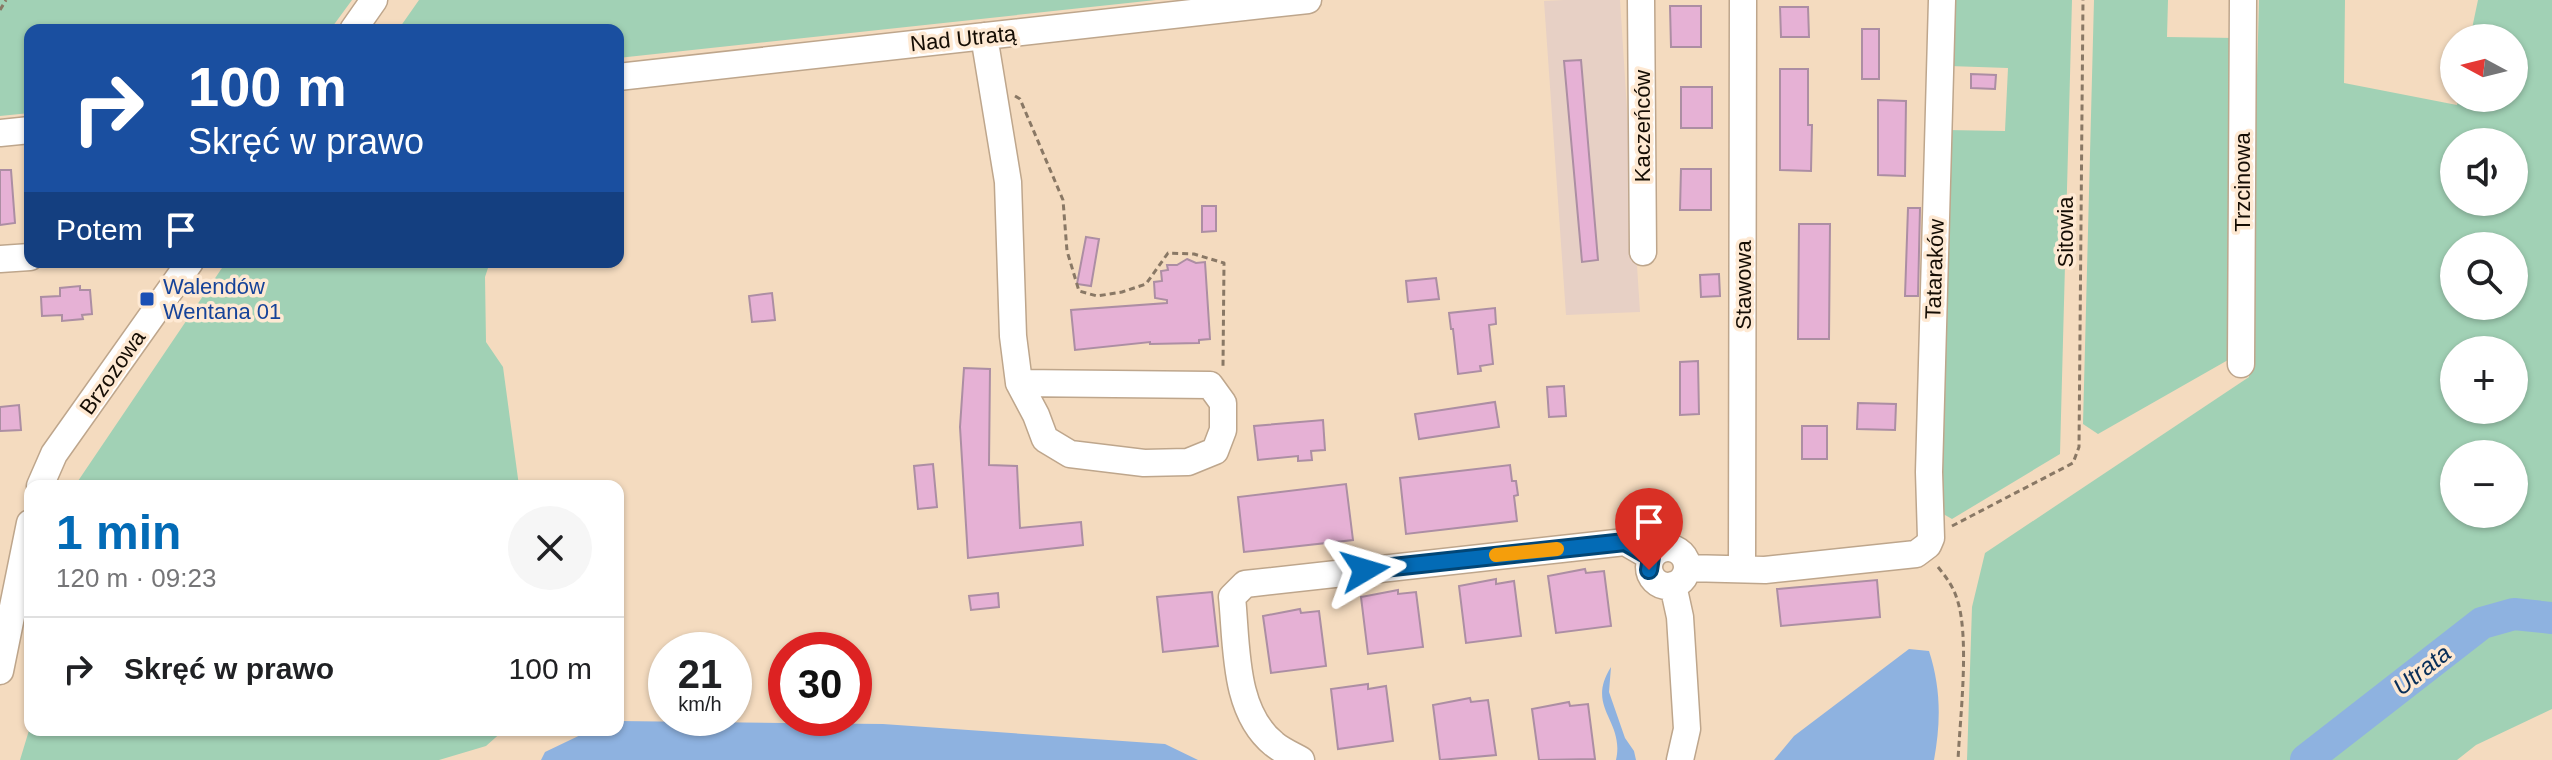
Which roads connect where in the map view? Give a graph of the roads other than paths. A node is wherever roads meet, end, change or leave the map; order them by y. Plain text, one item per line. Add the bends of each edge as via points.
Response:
1 (374, 0) edge
2 (1308, 0) edge
3 (1641, 0) edge
4 (1743, 0) edge
5 (1942, 0) edge
6 (2243, 0) edge
7 (357, 24) edge
8 (984, 36) junction
9 (624, 76) edge
10 (24, 131) edge
11 (0, 133) edge
12 (1643, 252) dead end
13 (24, 257) edge
14 (0, 259) edge
15 (186, 268) edge
16 (2241, 364) dead end
17 (1019, 383) junction
18 (43, 480) edge
19 (24, 553) edge
20 (1742, 569) junction
21 (1680, 576) junction
22 (0, 671) edge
23 (1301, 760) edge
24 (1680, 760) edge

1 - 7 street
2 - 8 street, Nad Utratą
3 - 12 street, Kaczeńców
4 - 20 street, Stawowa
5 - 20 street, Tataraków via 1925,545
6 - 16 street, Trzcinowa
8 - 9 street, Nad Utratą
8 - 17 street via 1008,182
10 - 11 street
13 - 14 street
15 - 18 street, Brzozowa via 54,454
17 - 17 street via 1210,385 1223,403 1223,430 1215,451 1188,462 1070,454 1045,439
19 - 22 street
20 - 21 street
21 - 23 street via 1681,553 1660,549 1651,557 1625,542 1245,584 1232,597 1241,688 1249,712 1272,743
21 - 24 street via 1687,729

